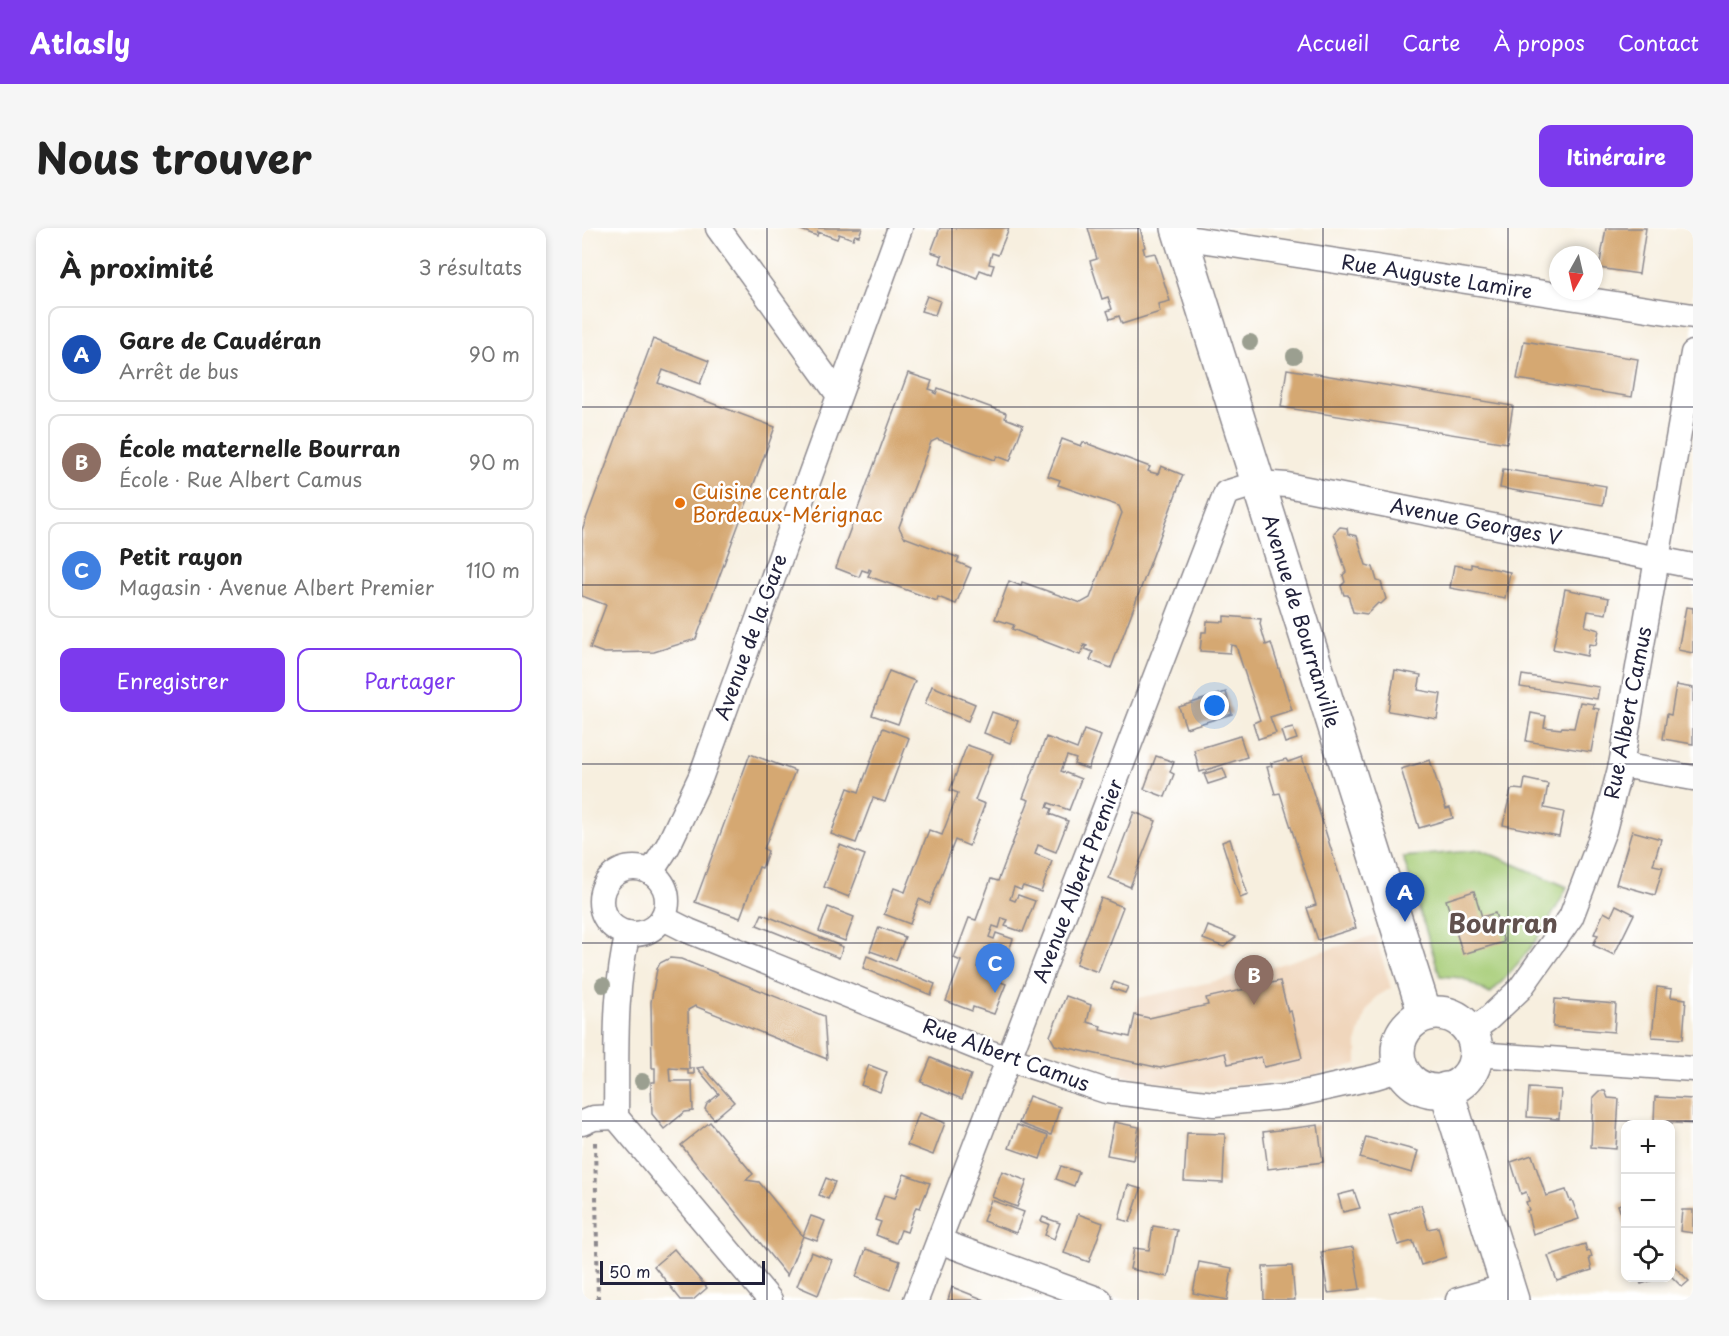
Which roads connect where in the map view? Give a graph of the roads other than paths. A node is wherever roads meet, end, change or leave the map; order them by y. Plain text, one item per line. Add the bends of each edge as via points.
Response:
1 (718, 228) edge
2 (900, 228) edge
3 (1179, 232) edge
4 (1693, 316) edge
5 (1693, 353) edge
6 (838, 394) junction
7 (1258, 483) junction
8 (1657, 558) junction
9 (1693, 566) edge
10 (1622, 765) junction
11 (1693, 778) edge
12 (651, 872) junction
13 (663, 918) junction
14 (628, 933) junction
15 (1425, 1014) junction
16 (1473, 1043) junction
17 (1009, 1060) junction
18 (1401, 1069) junction
19 (1693, 1069) edge
20 (1446, 1089) junction
21 (597, 1119) edge
22 (939, 1241) junction
23 (1509, 1293) edge
24 (770, 1300) edge
25 (916, 1300) edge
26 (1100, 1300) edge
27 (1458, 1300) edge

1 - 6 street
2 - 6 street, Avenue de la Gare
3 - 4 street, Rue Auguste Lamire
3 - 7 street, Avenue de Bourranville
5 - 8 street, Rue Albert Camus
6 - 12 street, Avenue de la Gare via 701,776
7 - 8 street, Avenue Georges V via 1287,485
7 - 15 street, Avenue de Bourranville
7 - 17 street, Avenue Albert Premier via 1226,493
8 - 9 street, Avenue Georges V
8 - 10 street, Rue Albert Camus
10 - 11 street
10 - 16 street, Rue Albert Camus via 1604,830 1571,917 1520,989 1488,1019
12 - 13 street via 664,884 667,893
12 - 14 street via 631,867 621,870 612,875 601,894 609,923
13 - 14 street via 644,933
13 - 17 street, Rue Albert Camus
14 - 21 street
15 - 16 street via 1455,1017
15 - 18 street via 1413,1020 1398,1042
16 - 19 street
16 - 20 street via 1474,1064 1464,1080
17 - 18 street, Rue Albert Camus via 1106,1091 1214,1104 1285,1097
17 - 22 street, Avenue Albert Premier
18 - 20 street via 1415,1085 1436,1091
20 - 23 street
21 - 24 street
22 - 25 street, Avenue Albert Premier
22 - 26 street
23 - 27 street

